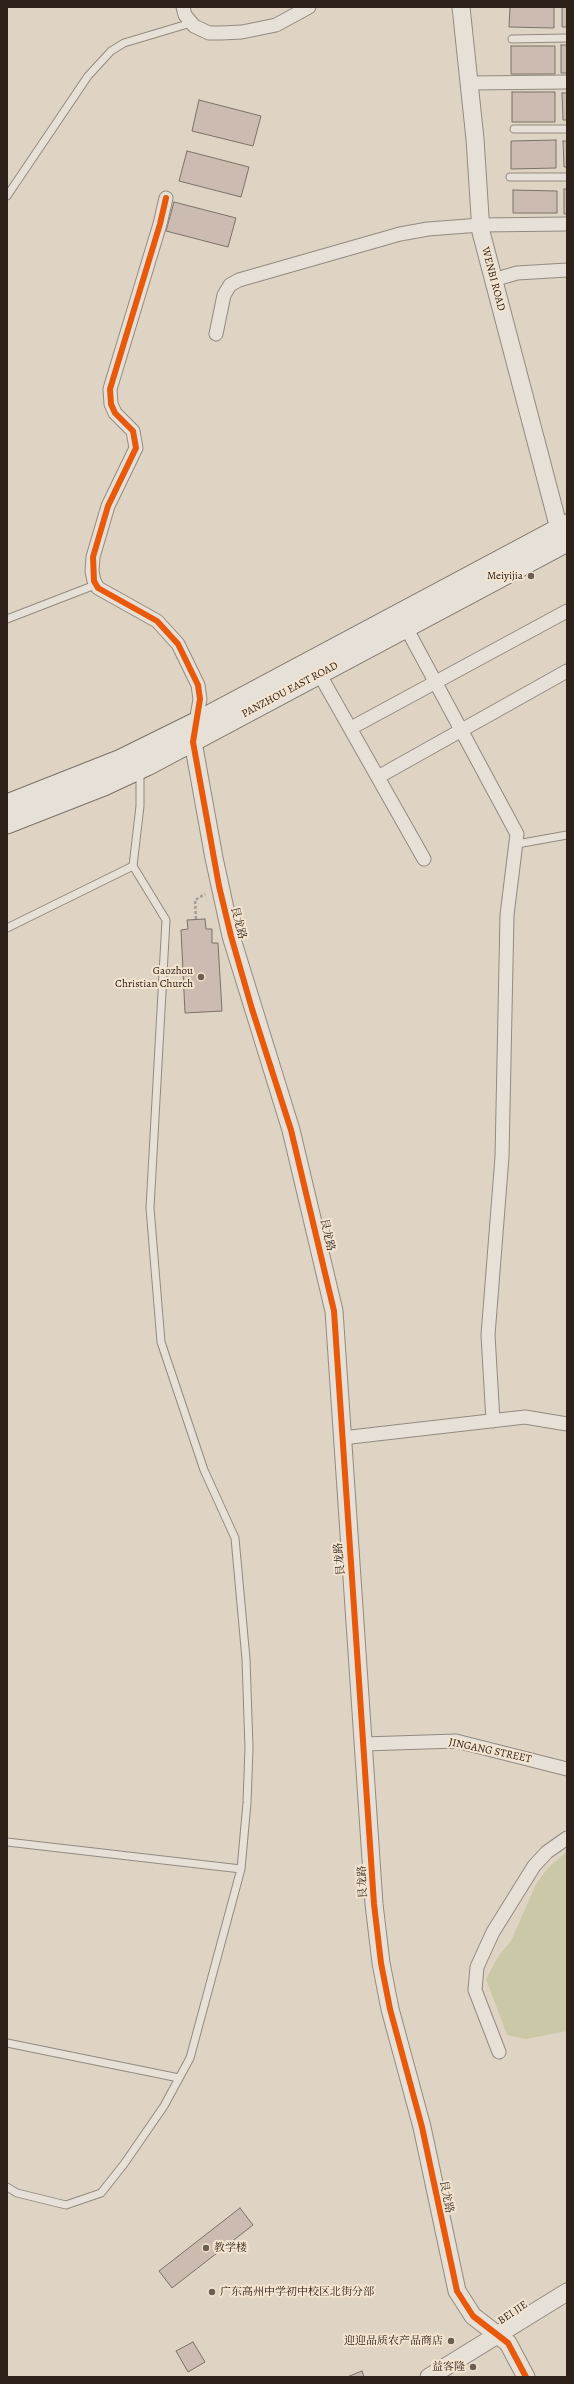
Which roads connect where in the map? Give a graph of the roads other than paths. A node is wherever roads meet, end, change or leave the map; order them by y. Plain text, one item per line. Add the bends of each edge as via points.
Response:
1 (183, 7) edge
2 (308, 7) edge
3 (461, 7) edge
4 (191, 24) junction
5 (512, 38) dead end
6 (567, 38) edge
7 (567, 82) edge
8 (470, 83) junction
9 (514, 129) dead end
10 (567, 129) edge
11 (510, 177) dead end
12 (567, 177) edge
13 (7, 196) edge
14 (166, 198) dead end
15 (567, 224) edge
16 (480, 225) junction
17 (567, 270) edge
18 (493, 280) junction
19 (216, 334) dead end
20 (565, 537) edge
21 (95, 585) junction
22 (567, 611) edge
23 (7, 619) edge
24 (403, 621) junction
25 (315, 667) junction
26 (567, 671) edge
27 (436, 683) junction
28 (196, 722) junction
29 (350, 728) junction
30 (462, 730) junction
31 (193, 742) junction
32 (138, 750) junction
33 (140, 769) junction
34 (378, 777) junction
35 (7, 804) edge
36 (9, 820) edge
37 (567, 835) edge
38 (517, 844) junction
39 (424, 859) dead end
40 (133, 866) junction
41 (7, 928) edge
42 (493, 1420) junction
43 (567, 1424) edge
44 (342, 1438) junction
45 (364, 1744) junction
46 (567, 1769) edge
47 (567, 1838) edge
48 (7, 1842) edge
49 (241, 1869) junction
50 (7, 2043) edge
51 (499, 2052) dead end
52 (179, 2078) junction
53 (7, 2187) edge
54 (567, 2292) edge
55 (499, 2335) junction
56 (429, 2377) edge
57 (526, 2377) edge

1 - 4 street
2 - 4 street via 276,25 242,32 209,33
3 - 8 street, WENBI ROAD
4 - 13 lane via 124,43 111,51 88,76
5 - 6 lane
7 - 8 street
8 - 16 street, WENBI ROAD
9 - 10 lane
11 - 12 lane
14 - 21 street via 110,389 111,404 133,431 136,448 108,506 94,557 92,570
15 - 16 street
16 - 18 street, WENBI ROAD
16 - 19 street via 400,234 239,280 230,285 224,296
17 - 18 street via 517,273
18 - 20 street, WENBI ROAD
20 - 24 main road, PANZHOU EAST ROAD
21 - 23 lane
21 - 28 street via 157,621 178,644 198,685 200,699
22 - 27 street
24 - 25 main road, PANZHOU EAST ROAD
24 - 27 street
25 - 28 main road, PANZHOU EAST ROAD
25 - 29 street
25 - 31 main road, PANZHOU EAST ROAD
26 - 30 street
27 - 29 street
27 - 30 street
28 - 31 street, 艮龙路
28 - 32 main road, PANZHOU EAST ROAD
29 - 34 street
30 - 34 street
30 - 38 street via 516,830
31 - 33 main road, PANZHOU EAST ROAD
31 - 44 street, 艮龙路 via 231,936 291,1130 332,1304
32 - 33 lane
32 - 35 main road, PANZHOU EAST ROAD via 73,779
33 - 36 main road, PANZHOU EAST ROAD via 104,786
33 - 40 lane via 140,806
34 - 39 street
37 - 38 lane
38 - 42 street via 507,915 502,1157 488,1329
40 - 41 lane
40 - 49 lane via 166,920 150,1208 161,1342 204,1470 235,1538 246,1659 249,1748
42 - 43 street via 525,1417
42 - 44 street
44 - 45 street, 艮龙路
45 - 46 street, JINGANG STREET via 456,1742
45 - 55 street, 艮龙路 via 374,1904 390,2009 422,2126 452,2278 461,2299 473,2316
47 - 51 street via 547,1852 534,1866 493,1932 477,1967 475,1990
48 - 49 lane
49 - 52 lane via 190,2058
50 - 52 lane
52 - 53 lane via 155,2119 101,2193 66,2205 17,2193
54 - 55 street, BEI JIE
55 - 56 street, BEI JIE
55 - 57 street, 艮龙路 via 514,2350

